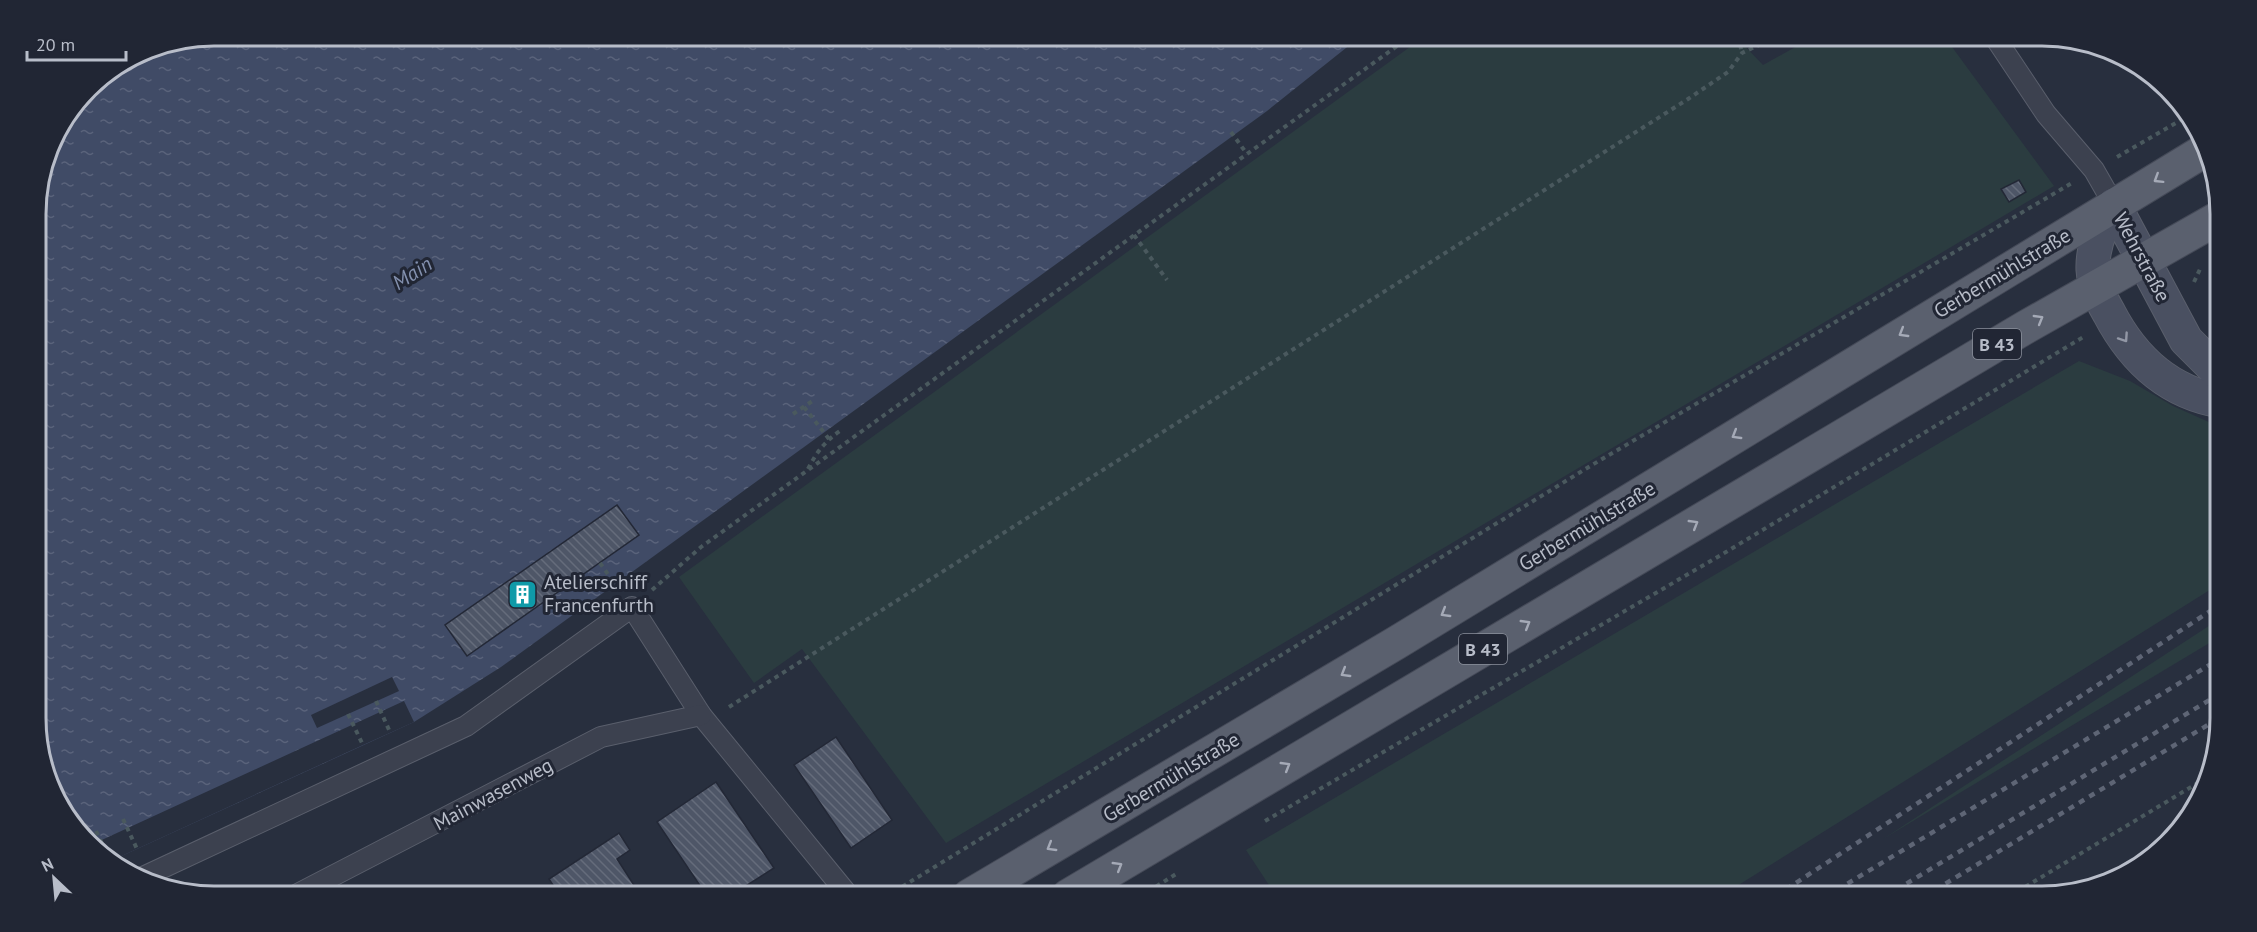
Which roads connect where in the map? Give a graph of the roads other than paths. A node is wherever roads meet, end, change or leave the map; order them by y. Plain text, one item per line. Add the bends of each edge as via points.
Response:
1 (2001, 46) edge
2 (2199, 154) edge
3 (2114, 205) junction
4 (2211, 223) edge
5 (2143, 261) junction
6 (2095, 287) junction
7 (2211, 365) edge
8 (2211, 399) edge
9 (700, 715) junction
10 (151, 873) edge
11 (313, 886) edge
12 (840, 886) edge
13 (987, 886) edge
14 (1086, 886) edge

1 - 3 lane via 2046,114 2094,170
2 -> 3 main road, Gerbermühlstraße / B 43
3 - 5 street, Wehrstraße
3 - 6 street, Wehrstraße via 2096,248
3 -> 13 main road, Gerbermühlstraße / B 43 via 1406,637
4 - 5 main road, B 43
5 - 6 main road, B 43
5 - 7 street, Wehrstraße via 2186,340
6 -> 8 street, Wehrstraße via 2129,345 2157,375 2187,393
14 -> 6 main road, B 43
9 - 10 lane via 632,608 465,726
9 - 11 lane, Mainwasenweg via 601,737
9 - 12 lane

